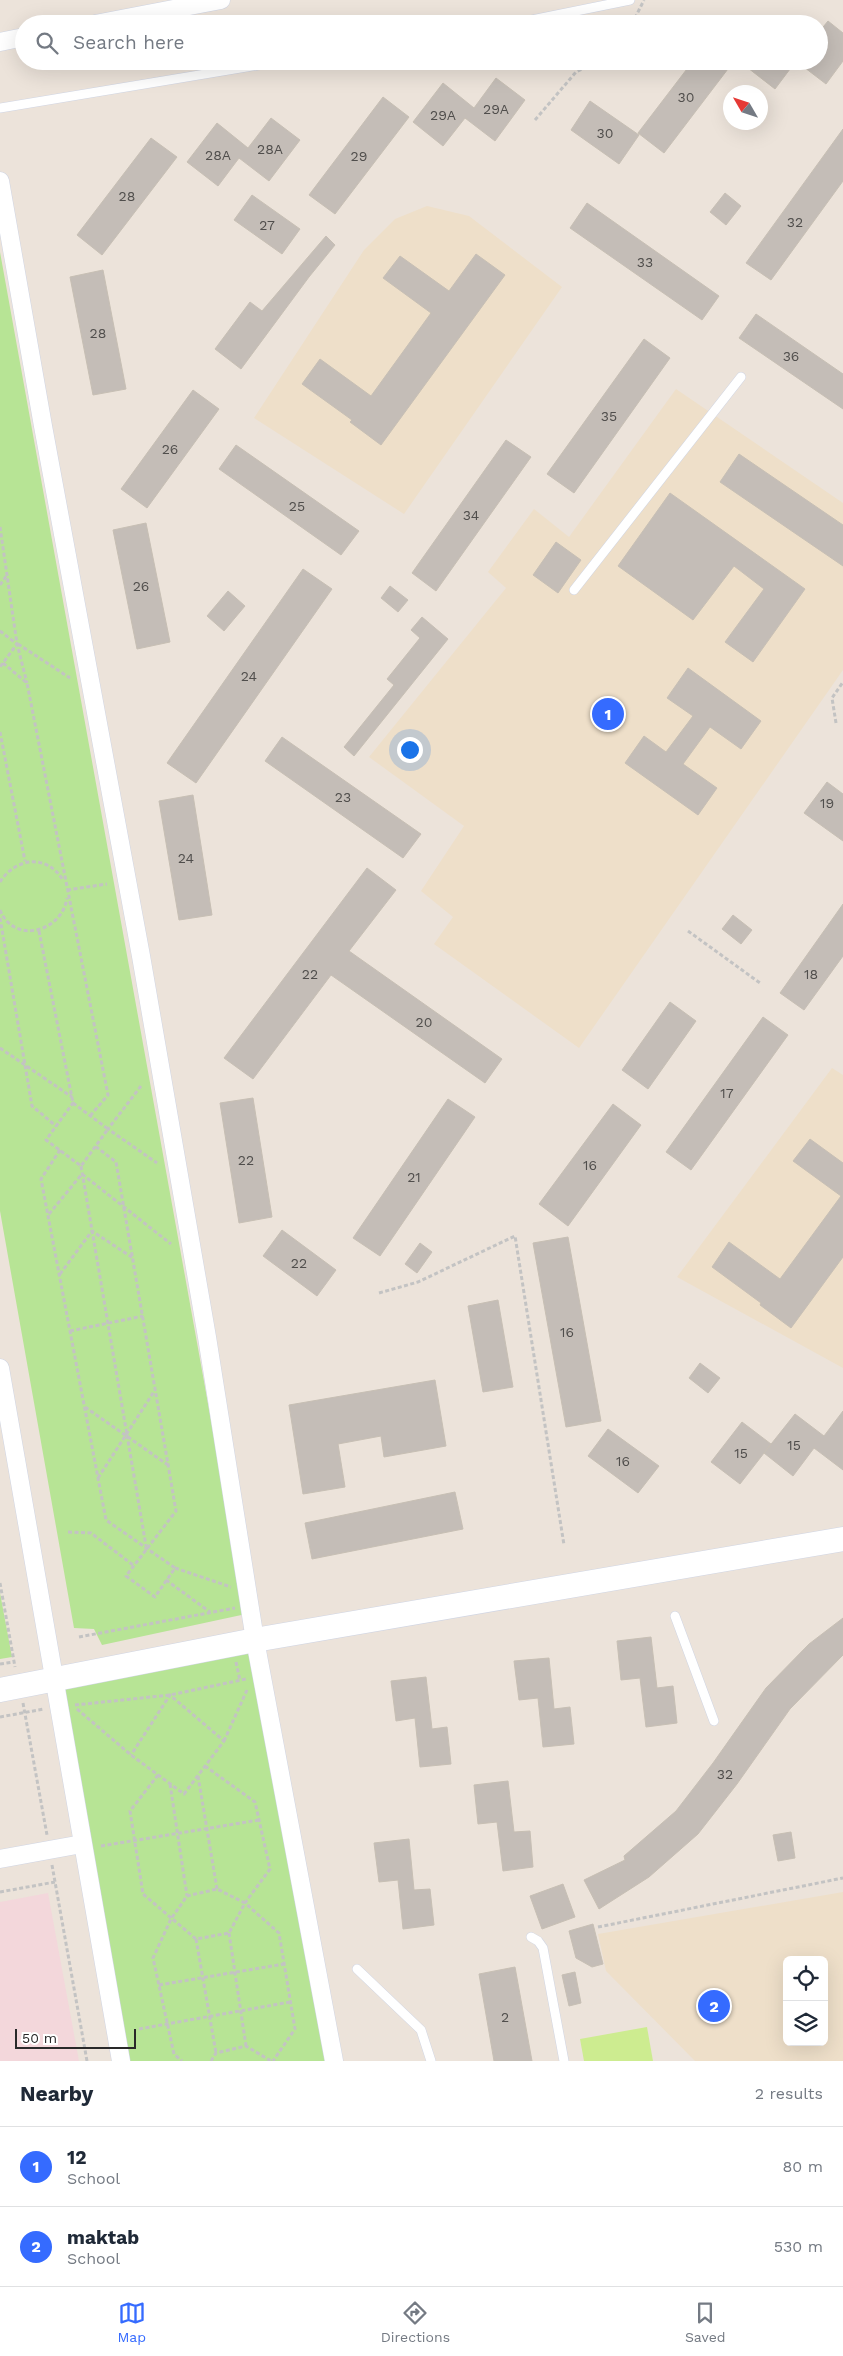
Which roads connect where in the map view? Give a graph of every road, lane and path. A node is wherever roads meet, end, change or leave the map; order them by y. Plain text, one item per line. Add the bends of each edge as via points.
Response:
1 (221, 0) edge
2 (630, 0) edge
3 (644, 0) edge
4 (142, 15) edge
5 (556, 15) edge
6 (636, 15) edge
7 (15, 39) edge
8 (0, 42) edge
9 (229, 70) edge
10 (580, 70) edge
11 (0, 108) edge
12 (535, 120) dead end
13 (0, 181) edge
14 (741, 377) dead end
15 (0, 527) edge
16 (7, 575) junction
17 (0, 584) edge
18 (574, 590) dead end
19 (0, 631) edge
20 (17, 644) junction
21 (3, 663) junction
22 (0, 667) edge
23 (70, 678) dead end
24 (843, 682) edge
25 (27, 683) junction
26 (836, 723) dead end
27 (0, 732) edge
28 (25, 862) junction
29 (0, 882) edge
30 (107, 884) dead end
31 (67, 890) junction
32 (0, 910) edge
33 (0, 918) edge
34 (38, 931) junction
35 (688, 932) dead end
36 (760, 983) dead end
37 (0, 1048) edge
38 (25, 1065) junction
39 (141, 1086) dead end
40 (72, 1097) junction
41 (73, 1103) junction
42 (90, 1116) junction
43 (56, 1126) junction
44 (108, 1129) junction
45 (95, 1146) junction
46 (60, 1150) junction
47 (157, 1163) dead end
48 (81, 1166) junction
49 (82, 1174) junction
50 (124, 1207) junction
51 (48, 1214) junction
52 (92, 1231) junction
53 (171, 1244) dead end
54 (133, 1258) junction
55 (60, 1274) junction
56 (379, 1293) dead end
57 (143, 1316) junction
58 (107, 1323) junction
59 (70, 1331) junction
60 (0, 1368) edge
61 (155, 1390) junction
62 (84, 1407) junction
63 (126, 1436) junction
64 (168, 1465) junction
65 (98, 1479) junction
66 (68, 1532) dead end
67 (843, 1538) edge
68 (564, 1545) dead end
69 (146, 1547) junction
70 (133, 1565) junction
71 (175, 1568) junction
72 (166, 1580) junction
73 (0, 1583) edge
74 (233, 1588) dead end
75 (238, 1607) dead end
76 (211, 1612) junction
77 (675, 1616) dead end
78 (79, 1637) dead end
79 (255, 1640) junction
80 (235, 1659) dead end
81 (14, 1662) junction
82 (0, 1664) edge
83 (17, 1673) dead end
84 (252, 1678) dead end
85 (56, 1679) junction
86 (240, 1681) junction
87 (248, 1687) dead end
88 (0, 1690) edge
89 (170, 1695) junction
90 (22, 1700) dead end
91 (44, 1709) dead end
92 (25, 1713) junction
93 (0, 1717) edge
94 (714, 1721) dead end
95 (224, 1741) junction
96 (131, 1755) junction
97 (205, 1766) junction
98 (158, 1775) junction
99 (198, 1775) junction
100 (170, 1784) junction
101 (259, 1820) junction
102 (207, 1828) junction
103 (178, 1834) junction
104 (48, 1838) dead end
105 (135, 1841) junction
106 (82, 1844) junction
107 (102, 1846) dead end
108 (0, 1859) edge
109 (51, 1859) dead end
110 (843, 1878) edge
111 (55, 1882) junction
112 (217, 1889) junction
113 (0, 1892) edge
114 (187, 1896) junction
115 (245, 1904) junction
116 (171, 1919) junction
117 (598, 1927) dead end
118 (229, 1933) junction
119 (531, 1937) dead end
120 (196, 1939) junction
121 (284, 1964) junction
122 (357, 1969) dead end
123 (235, 1972) junction
124 (203, 1978) junction
125 (159, 1985) junction
126 (290, 2002) junction
127 (241, 2011) junction
128 (210, 2017) junction
129 (167, 2024) junction
130 (140, 2029) dead end
131 (246, 2046) junction
132 (216, 2053) junction
133 (87, 2061) edge
134 (121, 2061) edge
135 (182, 2061) edge
136 (210, 2061) edge
137 (272, 2061) edge
138 (334, 2061) edge
139 (431, 2061) edge
140 (564, 2061) edge

1 - 4 street
2 - 5 lane
3 - 6 path
7 - 8 street
9 - 11 lane
10 - 12 path
13 - 79 street via 141,956 207,1336
14 - 18 lane
15 - 16 path
16 - 17 path
16 - 20 path
19 - 20 path
20 - 21 path
20 - 23 path
20 - 25 path
21 - 22 path
21 - 25 path
24 - 26 path via 832,698
25 - 31 path
27 - 28 path
28 - 29 path via 6,872
28 - 31 path via 36,861 56,870
30 - 31 path
31 - 34 path via 64,911 49,927
31 - 42 path via 108,1095
32 - 34 path via 17,928
33 - 38 path
34 - 40 path
35 - 36 path
37 - 38 path
38 - 40 path
38 - 43 path via 32,1106
39 - 44 path
40 - 41 path
41 - 42 path
41 - 43 path
42 - 44 path
43 - 46 path via 46,1140
44 - 45 path
44 - 47 path
45 - 48 path
45 - 50 path via 116,1162
46 - 48 path
46 - 51 path via 42,1179
48 - 49 path
49 - 50 path
49 - 51 path
49 - 52 path
50 - 53 path
50 - 54 path
51 - 55 path
52 - 54 path
52 - 55 path
52 - 58 path
54 - 57 path
55 - 59 path
56 - 68 path via 418,1282 515,1236
57 - 58 path
57 - 61 path
58 - 59 path
58 - 63 path
59 - 62 path
60 - 85 street
61 - 63 path
61 - 64 path
62 - 63 path
62 - 65 path
63 - 64 path
63 - 65 path
63 - 69 path
64 - 69 path via 176,1511
65 - 69 path via 106,1520
66 - 70 path via 91,1533
67 - 79 street
69 - 70 path
69 - 71 path
70 - 72 path via 126,1576 155,1597
71 - 72 path
71 - 74 path
72 - 76 path
73 - 81 path
75 - 76 path
76 - 78 path
77 - 94 lane
79 - 85 street
79 - 138 street
80 - 86 path
81 - 82 path
81 - 83 path
84 - 86 path
85 - 88 street
85 - 106 street
86 - 89 path
87 - 95 path
89 - 95 path
89 - 96 path
89 - 96 path via 74,1705
90 - 92 path
91 - 92 path
92 - 93 path
92 - 104 path
95 - 97 path
96 - 98 path
97 - 99 path
97 - 101 path via 255,1802
98 - 100 path
98 - 105 path via 130,1811
99 - 100 path via 184,1794
99 - 102 path
100 - 103 path
101 - 102 path
101 - 115 path via 270,1869
102 - 103 path
102 - 112 path
103 - 105 path
103 - 114 path
105 - 107 path
105 - 116 path via 143,1894
106 - 108 street
106 - 134 street
109 - 111 path
110 - 117 path
111 - 113 path
111 - 133 path
112 - 114 path
112 - 115 path
114 - 116 path
115 - 118 path
115 - 121 path via 279,1933
116 - 120 path
116 - 125 path via 153,1958
118 - 120 path
118 - 123 path
119 - 140 lane via 543,1948
120 - 124 path
121 - 123 path
121 - 126 path
122 - 139 lane via 421,2030
123 - 124 path
123 - 127 path
124 - 125 path
124 - 128 path
125 - 129 path
126 - 127 path
126 - 137 path via 295,2029
127 - 128 path
127 - 131 path
128 - 129 path
128 - 132 path
129 - 130 path
129 - 135 path via 174,2054
131 - 132 path
131 - 137 path
132 - 136 path

